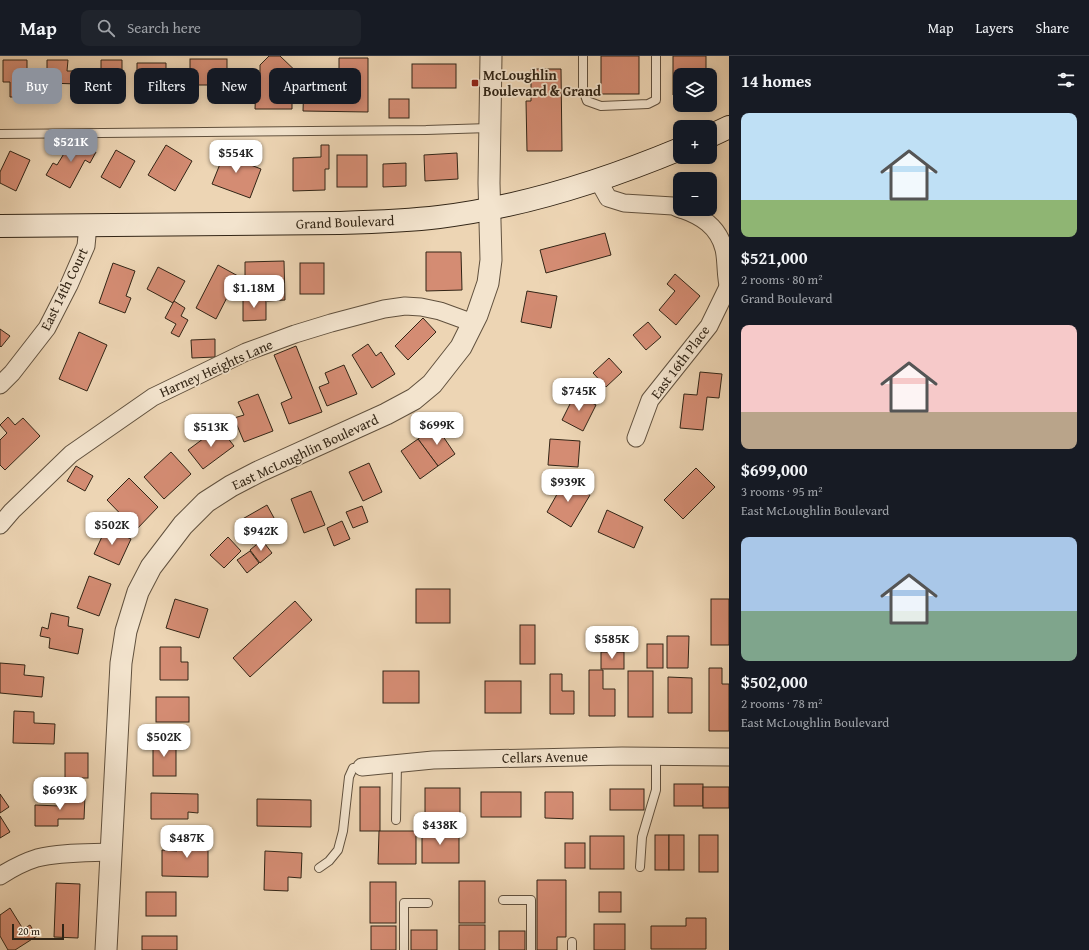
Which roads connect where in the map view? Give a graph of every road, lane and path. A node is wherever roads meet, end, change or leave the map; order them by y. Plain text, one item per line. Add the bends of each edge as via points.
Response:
1 (491, 56) edge
2 (583, 56) edge
3 (656, 56) edge
4 (729, 127) edge
5 (490, 128) junction
6 (717, 133) edge
7 (0, 134) edge
8 (673, 152) edge
9 (598, 180) junction
10 (673, 206) edge
11 (490, 209) junction
12 (697, 216) edge
13 (88, 225) junction
14 (0, 226) edge
15 (727, 257) edge
16 (729, 287) edge
17 (474, 323) junction
18 (0, 384) edge
19 (636, 438) dead end
20 (0, 525) edge
21 (656, 756) junction
22 (729, 757) edge
23 (397, 763) junction
24 (362, 767) joint
25 (396, 820) dead end
26 (111, 852) junction
27 (640, 867) dead end
28 (319, 868) dead end
29 (0, 876) edge
30 (503, 900) dead end
31 (428, 903) dead end
32 (106, 950) edge
33 (404, 950) edge
34 (532, 950) edge

1 - 5 street, East McLoughlin Boulevard
2 - 3 lane via 583,90 587,101 601,106 648,104 656,100
4 - 6 main road
5 - 7 lane
5 - 11 street, East McLoughlin Boulevard
8 - 9 main road, Grand Boulevard
9 - 10 street via 608,198 624,203
9 - 11 main road, Grand Boulevard via 550,195
11 - 13 main road, Grand Boulevard via 440,217 355,223
11 - 17 street, East McLoughlin Boulevard via 491,260 488,283
12 - 15 street via 714,228
13 - 14 main road, Grand Boulevard
13 - 18 street, East 14th Court via 86,246 47,328 12,373
15 - 16 street
16 - 19 street, East 16th Place via 709,326 650,400
17 - 20 street, Harney Heights Lane via 440,311 405,306 331,323 246,352 153,397 71,454
17 - 26 street, East McLoughlin Boulevard via 461,347 432,384 414,398 386,414 258,472 206,502 183,525 151,567 138,592 126,631 121,663
21 - 22 street, Cellars Avenue
21 - 23 street, Cellars Avenue
21 - 27 lane via 656,790 642,837
23 - 24 street, Cellars Avenue
23 - 25 lane
24 - 28 lane via 353,768 349,777 343,831 338,850
26 - 29 street via 57,854 36,858
26 - 32 street, East McLoughlin Boulevard
30 - 34 lane via 531,900
31 - 33 lane via 404,903

